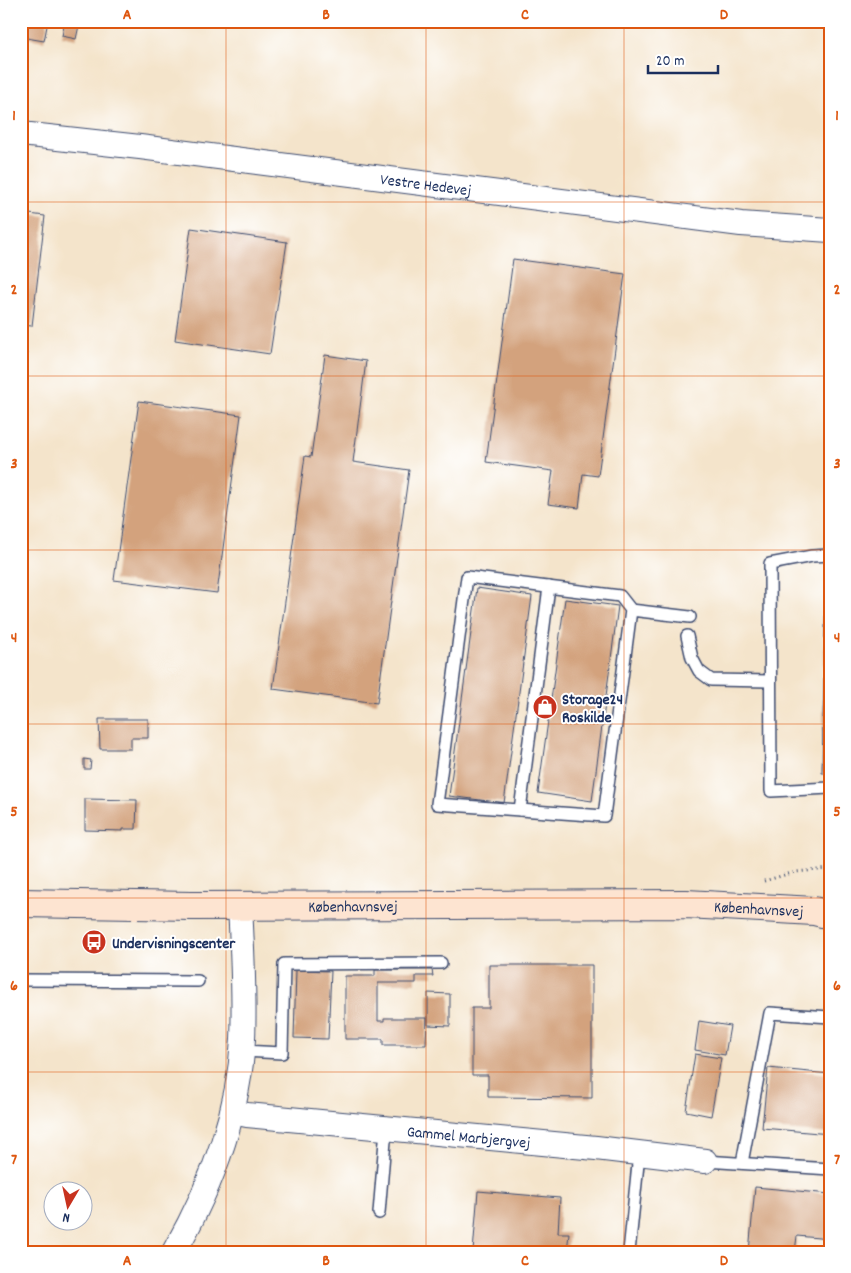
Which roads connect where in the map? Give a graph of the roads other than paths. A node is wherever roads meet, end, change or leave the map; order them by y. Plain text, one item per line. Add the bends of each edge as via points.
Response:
1 (21, 134) edge
2 (830, 230) edge
3 (830, 555) edge
4 (549, 588) junction
5 (631, 610) junction
6 (690, 617) dead end
7 (687, 636) dead end
8 (770, 681) junction
9 (830, 788) edge
10 (520, 810) junction
11 (830, 894) edge
12 (21, 903) edge
13 (686, 904) junction
14 (240, 905) junction
15 (830, 915) edge
16 (440, 962) dead end
17 (21, 980) edge
18 (198, 981) dead end
19 (830, 1017) edge
20 (242, 1051) junction
21 (232, 1112) junction
22 (386, 1129) junction
23 (639, 1154) junction
24 (705, 1161) joint
25 (742, 1163) junction
26 (830, 1169) edge
27 (379, 1213) dead end
28 (174, 1252) edge
29 (629, 1252) edge

1 - 2 street, Vestre Hedevej via 741,224
3 - 8 lane via 770,564
4 - 5 lane via 620,596
4 - 10 lane
4 - 10 lane via 467,577 437,804
5 - 6 lane
5 - 10 lane via 604,816
7 - 8 lane via 699,671 711,680
8 - 9 lane via 771,791
11 - 13 main road, Københavnsvej
12 - 14 main road, Københavnsvej
13 - 14 main road, Københavnsvej
13 - 15 main road, Københavnsvej via 814,911
14 - 20 street via 244,1010
16 - 20 lane via 284,964 282,1053
17 - 18 lane
19 - 25 lane via 770,1013
20 - 21 street
21 - 22 street, Gammel Marbjergvej
21 - 28 street via 210,1178
22 - 23 street, Gammel Marbjergvej
22 - 27 lane
23 - 24 street, Gammel Marbjergvej
23 - 29 lane
24 - 25 lane
25 - 26 lane

